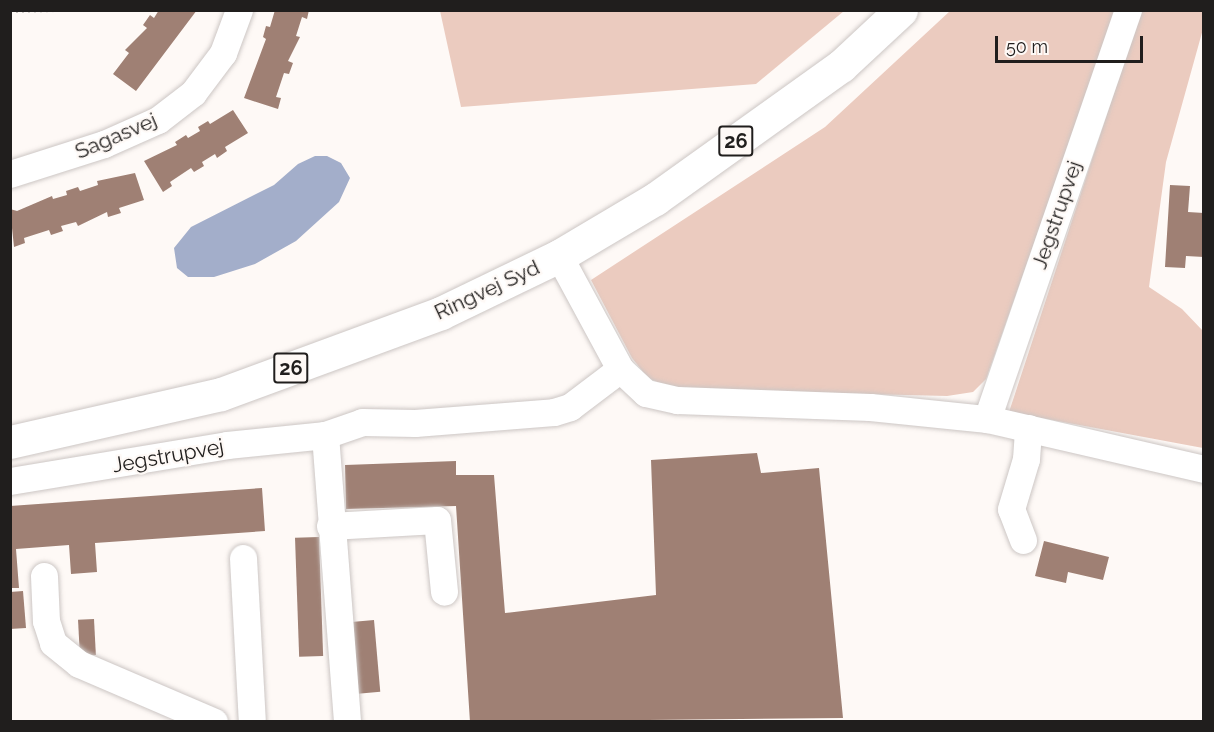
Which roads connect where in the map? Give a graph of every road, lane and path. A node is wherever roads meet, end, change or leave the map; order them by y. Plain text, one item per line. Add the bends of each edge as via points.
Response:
1 (56, 10) edge
2 (239, 10) edge
3 (902, 10) edge
4 (1128, 10) edge
5 (10, 11) edge
6 (10, 174) edge
7 (560, 256) junction
8 (620, 369) junction
9 (987, 419) junction
10 (1028, 428) junction
11 (325, 435) junction
12 (10, 442) edge
13 (1203, 469) edge
14 (10, 481) edge
15 (330, 526) junction
16 (1023, 540) dead end
17 (243, 558) dead end
18 (44, 576) dead end
19 (444, 592) dead end
20 (214, 722) edge
21 (252, 722) edge
22 (347, 722) edge

1 - 5 path
2 - 6 street, Sagasvej via 223,53 193,93 158,120 104,144
3 - 7 main road, Ringvej Syd / 26 via 841,66 656,199
4 - 9 street, Jegstrupvej
7 - 8 street
7 - 12 main road, Ringvej Syd / 26 via 441,314 221,394
8 - 9 street via 646,393 677,400 870,407
8 - 11 street, Jegstrupvej via 570,407 554,412 415,423 362,422
9 - 10 street
10 - 13 street
10 - 16 street via 1026,459 1011,509
11 - 14 street, Jegstrupvej via 227,445
11 - 15 street
15 - 19 street via 436,520
15 - 22 street
17 - 21 street
18 - 20 street via 46,621 53,643 78,664

